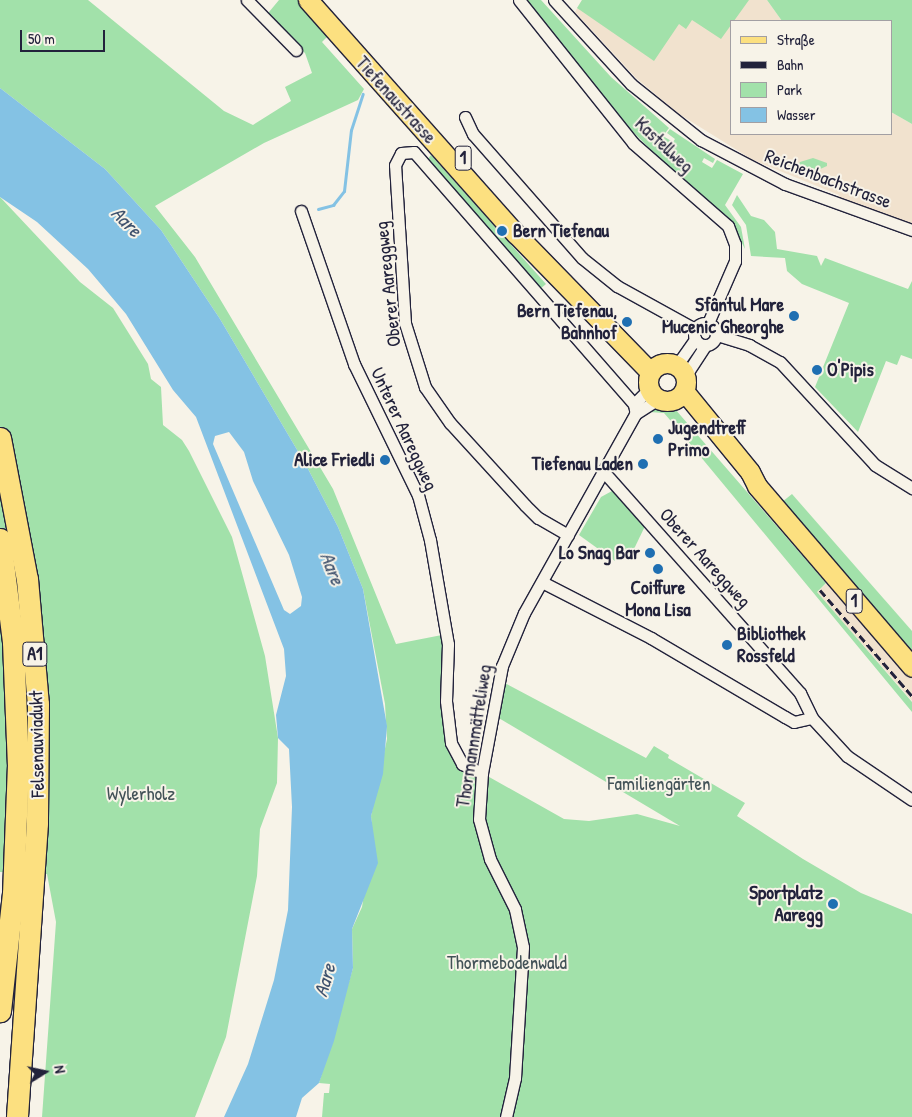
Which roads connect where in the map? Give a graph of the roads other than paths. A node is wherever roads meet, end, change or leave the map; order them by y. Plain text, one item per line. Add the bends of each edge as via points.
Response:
1 (247, 0) edge
2 (308, 0) edge
3 (324, 0) edge
4 (520, 0) edge
5 (554, 0) edge
6 (296, 50) dead end
7 (464, 116) dead end
8 (404, 150) joint
9 (301, 211) dead end
10 (912, 230) edge
11 (708, 323) junction
12 (695, 334) junction
13 (717, 335) junction
14 (705, 346) junction
15 (667, 382) junction
16 (635, 409) junction
17 (0, 438) edge
18 (603, 470) junction
19 (912, 488) edge
20 (568, 534) junction
21 (0, 540) edge
22 (542, 582) junction
23 (912, 667) edge
24 (812, 718) junction
25 (482, 773) junction
26 (912, 800) edge
27 (24, 872) junction
28 (0, 1011) edge
29 (17, 1117) edge
30 (506, 1117) edge

1 - 6 street
2 - 15 main road, Tiefenaustrasse / 1 via 516,234
3 - 15 main road, Tiefenaustrasse / 1 via 499,199
4 - 11 street, Kastellweg via 615,123 650,159 728,226 735,244 735,261
5 - 10 street, Reichenbachstrasse via 624,77 701,140 778,181
7 - 12 street via 473,134 582,258 617,286
8 - 16 street, Tiefenaustrasse via 418,157
8 - 20 street, Oberer Aareggweg via 395,165 404,297 409,344 420,375 450,423 498,477 538,518
9 - 25 street, Unterer Aareggweg via 354,364 418,495 430,540 448,644 446,701 451,744 462,764
11 - 12 street
11 - 13 street
12 - 14 street
12 - 15 street
13 - 14 street via 713,343
13 - 19 street via 749,345 780,362 875,465
14 - 15 street
15 - 16 street, Thormannmätteliweg
15 - 23 main road, Tiefenaustrasse / 1 via 739,472 757,486
16 - 18 street, Thormannmätteliweg
17 - 27 highway, Felsenauviadukt / A1 via 22,548 33,639 39,764
18 - 20 street, Thormannmätteliweg
18 - 24 street, Oberer Aareggweg via 800,693
20 - 22 street, Thormannmätteliweg
21 - 27 highway, Felsenauviadukt / A1 via 17,705
22 - 24 street via 651,638 794,722
22 - 25 street, Thormannmätteliweg via 512,637 502,666
24 - 26 street, Oberer Aareggweg via 858,766
25 - 30 street, Thormannmätteliweg via 478,807 481,835 515,909 523,946 515,1078
27 - 28 highway, A1
27 - 29 highway, A1

